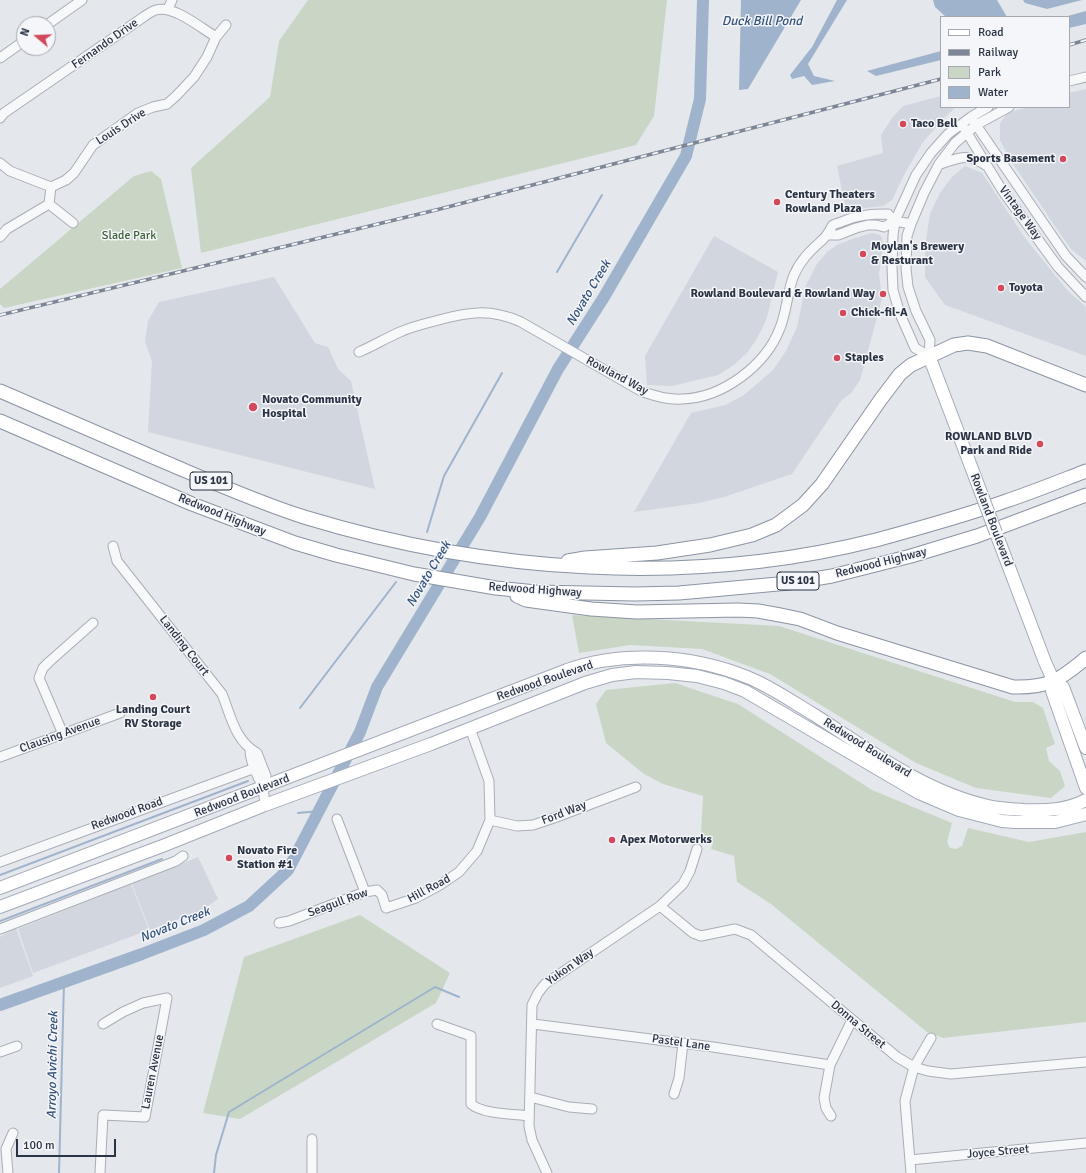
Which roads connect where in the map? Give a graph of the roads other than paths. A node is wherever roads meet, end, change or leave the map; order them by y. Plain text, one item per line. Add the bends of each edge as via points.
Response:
1 (82, 0) edge
2 (172, 0) edge
3 (168, 9) junction
4 (56, 18) edge
5 (226, 25) dead end
6 (216, 37) junction
7 (16, 47) edge
8 (0, 58) edge
9 (1086, 77) edge
10 (1070, 81) edge
11 (986, 108) edge
12 (1007, 108) edge
13 (971, 117) junction
14 (0, 118) edge
15 (962, 124) junction
16 (976, 125) junction
17 (968, 132) junction
18 (0, 163) edge
19 (939, 164) junction
20 (989, 167) junction
21 (51, 187) junction
22 (50, 204) junction
23 (895, 221) junction
24 (73, 223) dead end
25 (911, 224) junction
26 (0, 237) edge
27 (1086, 277) edge
28 (1086, 297) edge
29 (898, 310) junction
30 (359, 352) dead end
31 (929, 356) junction
32 (902, 372) junction
33 (1086, 384) edge
34 (0, 392) edge
35 (0, 421) edge
36 (1086, 471) edge
37 (1086, 495) edge
38 (113, 546) dead end
39 (551, 564) junction
40 (496, 588) junction
41 (94, 623) dead end
42 (1086, 658) edge
43 (1054, 682) junction
44 (464, 710) junction
45 (120, 713) dead end
46 (470, 728) junction
47 (63, 734) junction
48 (1086, 748) edge
49 (250, 749) junction
50 (863, 753) junction
51 (0, 757) edge
52 (255, 768) junction
53 (263, 786) junction
54 (636, 787) dead end
55 (1086, 788) edge
56 (1086, 800) edge
57 (961, 804) junction
58 (265, 805) junction
59 (1086, 814) edge
60 (337, 819) dead end
61 (490, 820) junction
62 (696, 849) dead end
63 (183, 856) dead end
64 (0, 862) edge
65 (0, 888) edge
66 (365, 892) junction
67 (660, 906) junction
68 (0, 907) edge
69 (386, 908) joint
70 (279, 923) dead end
71 (0, 929) edge
72 (852, 1020) junction
73 (103, 1024) dead end
74 (437, 1024) dead end
75 (532, 1024) junction
76 (931, 1038) dead end
77 (683, 1043) junction
78 (17, 1046) dead end
79 (0, 1052) edge
80 (1086, 1062) edge
81 (830, 1065) junction
82 (914, 1067) junction
83 (674, 1094) dead end
84 (530, 1097) junction
85 (592, 1109) dead end
86 (529, 1116) junction
87 (831, 1116) dead end
88 (12, 1132) dead end
89 (312, 1139) dead end
90 (1086, 1144) edge
91 (910, 1160) junction
92 (8, 1173) edge
93 (100, 1173) edge
94 (312, 1173) edge
95 (547, 1173) edge
96 (911, 1173) edge

1 - 4 street
2 - 3 street
3 - 6 street
3 - 14 street, Fernando Drive via 157,10 145,16
5 - 6 street, Louis Drive
6 - 21 street, Louis Drive via 194,77 176,96 167,104 138,113 93,145 74,173
7 - 8 street
9 - 10 street
11 - 13 street
12 - 16 street, Rowland Boulevard
13 - 15 street
13 - 16 street, Vintage Way
15 - 17 street, Vintage Way
15 - 23 street via 930,153 916,175
16 - 17 street, Rowland Boulevard
16 - 27 street, Vintage Way via 1066,256
17 - 19 street, Rowland Boulevard via 955,143
17 - 20 street, Vintage Way
18 - 21 street via 10,171
19 - 20 street via 959,157 969,157
19 - 25 street, Rowland Boulevard
20 - 28 street, Vintage Way via 1002,190 1058,267
21 - 22 street
22 - 24 street
22 - 26 street via 7,229
23 - 25 street, Rowland Way
23 - 29 street via 892,267 893,290
23 - 30 street, Rowland Way via 888,214 871,214 832,225 827,235 806,254 795,274 780,328 759,362 739,379 698,397 682,399 656,396 641,391 509,317 485,312 470,313 413,327
25 - 31 street, Rowland Boulevard via 907,236 908,287 930,340
29 - 31 street via 915,348
29 - 32 street via 896,319 912,352 912,360
31 - 32 highway
31 - 33 highway via 954,345 968,343 987,346
31 - 43 main road, Rowland Boulevard, bridge
32 - 39 highway via 822,484 803,505 776,525 752,535 710,545
34 - 39 highway, Redwood Highway / US 101 via 250,498 302,516 430,547 491,558
35 - 40 highway, Redwood Highway / US 101 via 192,504 295,543 414,574
36 - 39 highway, Redwood Highway / US 101 via 966,514 828,550 734,564 676,568 632,569
37 - 40 highway, Redwood Highway / US 101 via 946,546 832,576 788,583 722,590 635,594 536,592
38 - 49 street, Landing Court via 117,561 222,694 233,726
40 - 43 highway via 526,600 592,609 637,612 758,611 800,619 1013,687 1029,688
41 - 47 street via 43,668 39,678
42 - 43 highway
43 - 48 main road, Rowland Boulevard via 1063,688
43 - 55 main road, Rowland Boulevard via 1052,692
44 - 46 main road
44 - 50 main road, Redwood Boulevard via 584,664 639,658 671,658 704,663 748,677 778,692
44 - 53 main road, Redwood Boulevard
45 - 47 street, Clausing Avenue
46 - 50 main road, Redwood Boulevard via 612,675 636,672 668,673 697,676 745,691
46 - 58 main road, Redwood Boulevard
46 - 61 street, Hill Road via 489,781
47 - 51 street, Clausing Avenue
49 - 52 street, Landing Court
49 - 53 street, Landing Court via 257,753 263,767 266,776
50 - 57 main road, Redwood Boulevard via 879,763 924,782
52 - 53 street, Landing Court
52 - 64 street, Redwood Road
53 - 58 street, Landing Court
53 - 65 main road, Redwood Boulevard
54 - 61 street, Ford Way via 533,825 517,826
56 - 57 main road, Redwood Boulevard via 1076,806 1054,810 1002,809
57 - 59 main road, Redwood Boulevard via 1002,821 1055,822
58 - 68 main road, Redwood Boulevard
60 - 66 street
61 - 69 street, Hill Road via 477,851 459,872 416,898
62 - 67 street, Yukon Way via 690,871 683,884
63 - 71 street via 176,861
66 - 69 street, Seagull Row via 377,890 382,895
66 - 70 street, Seagull Row
67 - 72 street, Donna Street via 693,933 701,936 735,929 751,935
67 - 75 street, Yukon Way via 545,984 532,1005
72 - 81 street
72 - 82 street, Donna Street via 897,1057
73 - 93 street, Lauren Avenue via 143,1003 167,998 144,1117 103,1115
74 - 86 street via 471,1036 471,1104 489,1111
75 - 77 street, Pastel Lane
75 - 84 street, Yukon Way
76 - 82 street
77 - 81 street, Pastel Lane
77 - 83 street via 679,1078
78 - 79 street
80 - 82 street, Donna Street via 951,1074
81 - 87 street via 824,1098
82 - 91 street via 905,1101
84 - 85 street via 569,1107
84 - 86 street, Yukon Way
86 - 95 street, Yukon Way via 532,1140
88 - 92 street via 6,1149
89 - 94 street
90 - 91 street, Joyce Street
91 - 96 street

